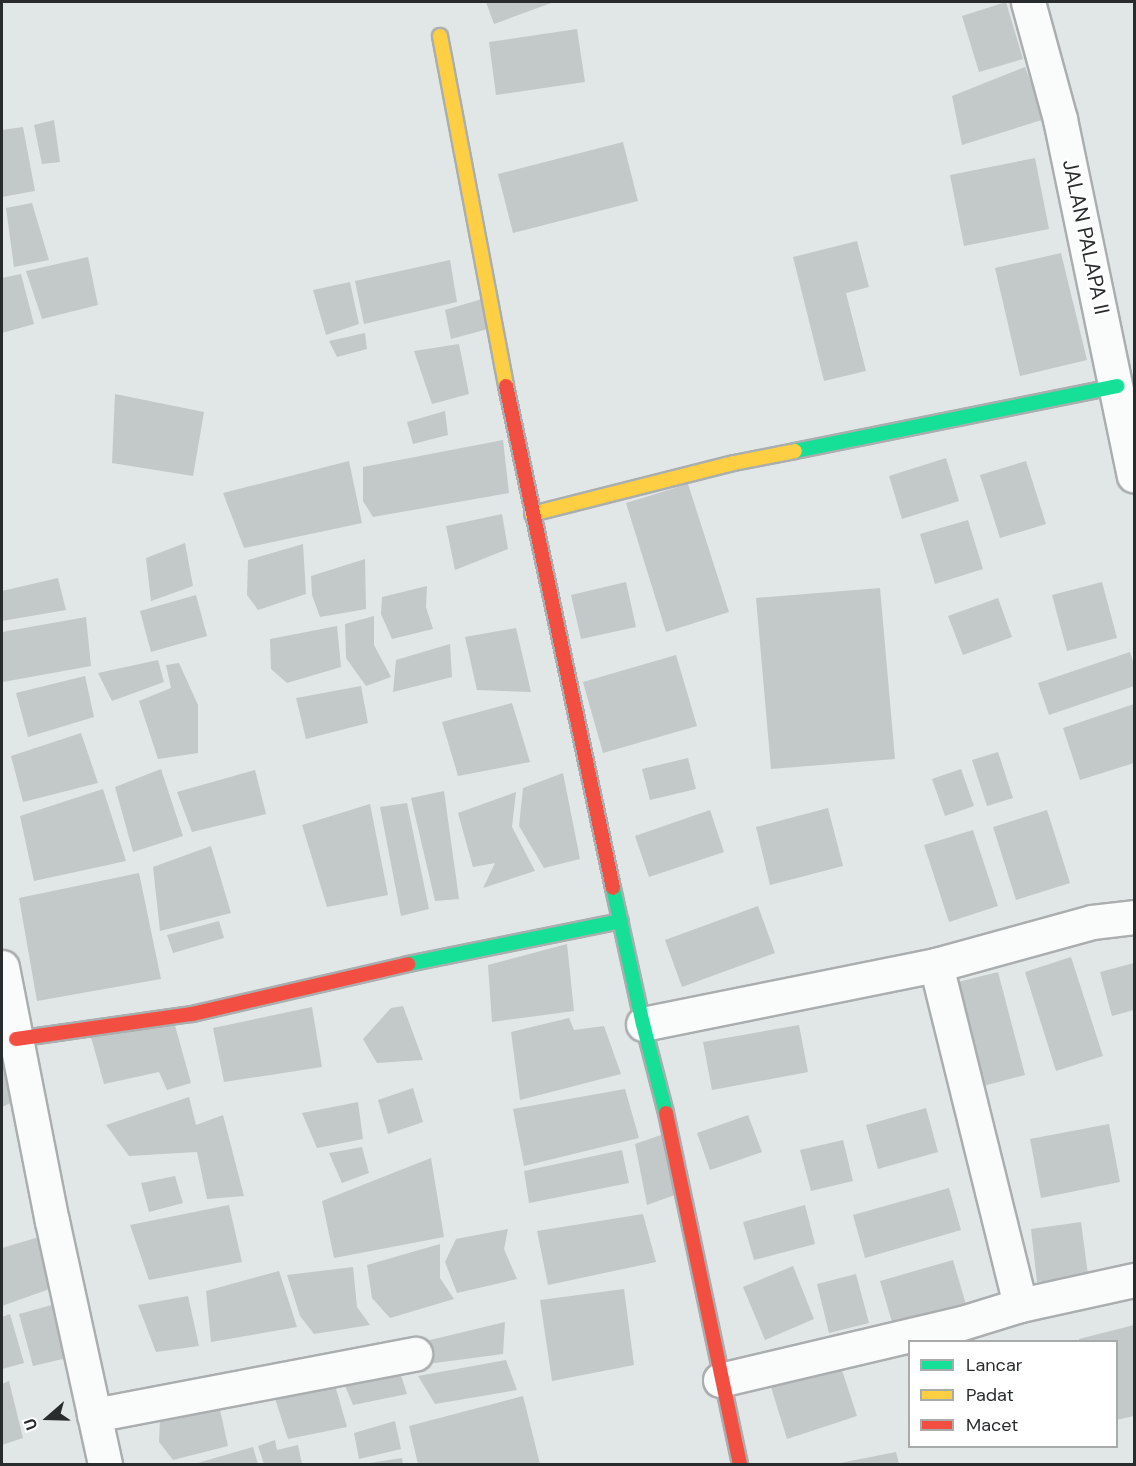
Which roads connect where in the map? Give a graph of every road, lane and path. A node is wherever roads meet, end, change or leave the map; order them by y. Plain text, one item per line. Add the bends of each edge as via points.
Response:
1 (1028, 2) edge
2 (440, 36) dead end
3 (1118, 386) junction
4 (1134, 475) edge
5 (532, 514) junction
6 (1134, 917) edge
7 (621, 921) junction
8 (936, 965) junction
9 (2, 967) edge
10 (643, 1024) junction
11 (10, 1028) edge
12 (1134, 1280) edge
13 (1020, 1305) junction
14 (415, 1354) dead end
15 (720, 1380) junction
16 (94, 1415) junction
17 (105, 1464) edge
18 (740, 1464) edge

1 - 3 street, JALAN PALAPA II via 1060,119
2 - 5 street
3 - 4 street, JALAN PALAPA II
3 - 5 street via 734,463
5 - 7 street
6 - 8 street via 1092,922
7 - 10 street
7 - 11 street via 339,978 192,1014
8 - 10 street
8 - 13 street
9 - 11 street
10 - 15 street via 666,1112
11 - 16 street
12 - 13 street
13 - 15 street via 962,1323
14 - 16 street
15 - 18 street
16 - 17 street

